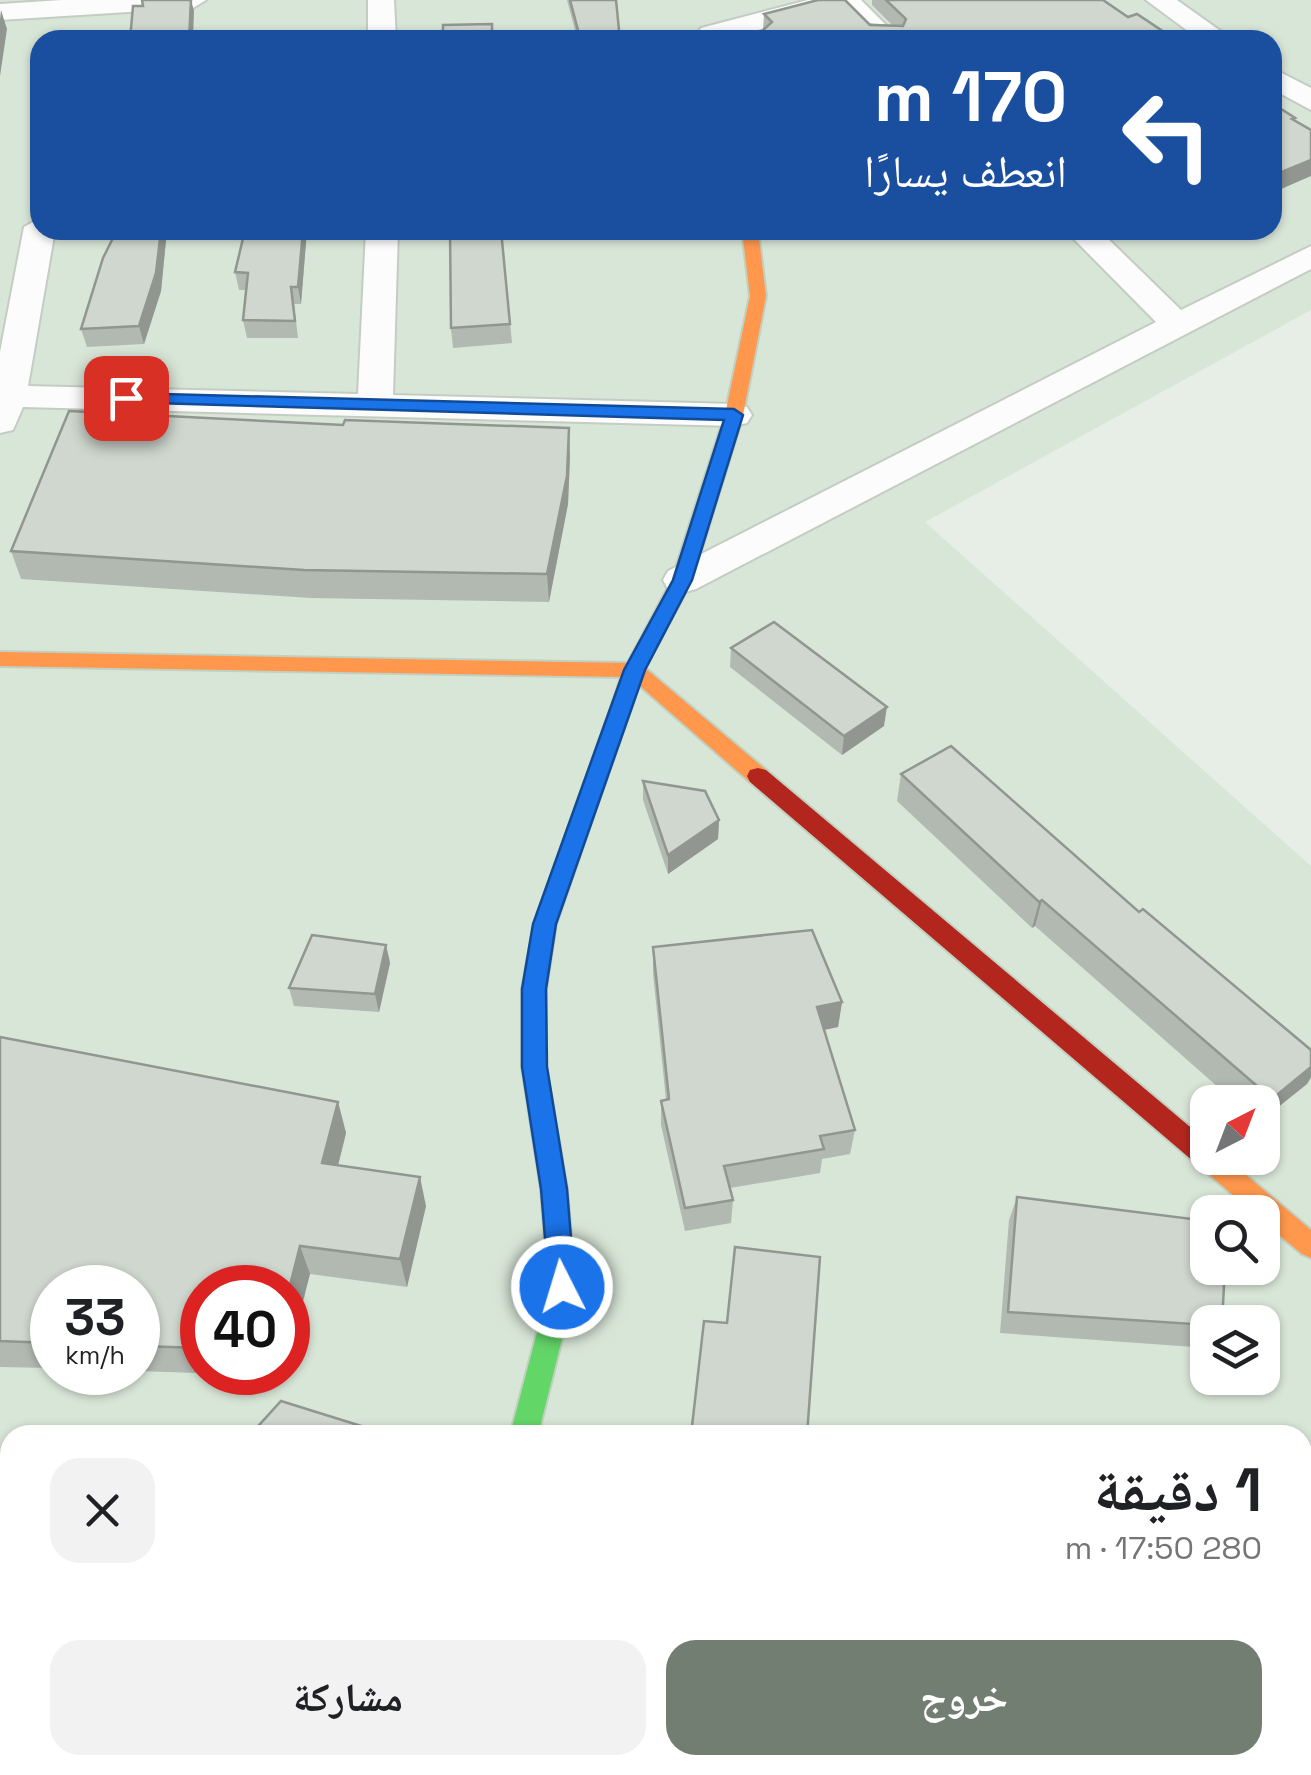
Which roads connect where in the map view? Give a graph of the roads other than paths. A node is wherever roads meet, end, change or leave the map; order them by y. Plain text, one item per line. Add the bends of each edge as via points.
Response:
1 (193, 0) edge
2 (382, 0) edge
3 (842, 0) edge
4 (1159, 0) edge
5 (76, 4) edge
6 (0, 12) edge
7 (72, 30) edge
8 (382, 30) edge
9 (709, 30) edge
10 (876, 30) edge
11 (1204, 30) edge
12 (1282, 82) edge
13 (1311, 101) edge
14 (37, 240) edge
15 (382, 240) edge
16 (751, 240) edge
17 (1091, 240) edge
18 (1311, 256) edge
19 (1179, 326) junction
20 (3, 404) edge
21 (375, 406) junction
22 (734, 415) junction
23 (682, 580) junction
24 (0, 659) edge
25 (634, 670) junction
26 (1311, 1246) edge
27 (527, 1425) edge

1 - 5 street
2 - 8 street
3 - 9 street
3 - 10 street
4 - 11 street
5 - 6 street
5 - 7 street
12 - 13 street
14 - 20 street
15 - 21 street
16 - 22 street via 758,296
17 - 19 street
18 - 19 street
19 - 23 street
20 - 21 street
21 - 22 street
22 - 23 street
23 - 25 street
24 - 25 street
25 - 26 street
25 - 27 street via 545,924 534,989 534,1067 562,1287

